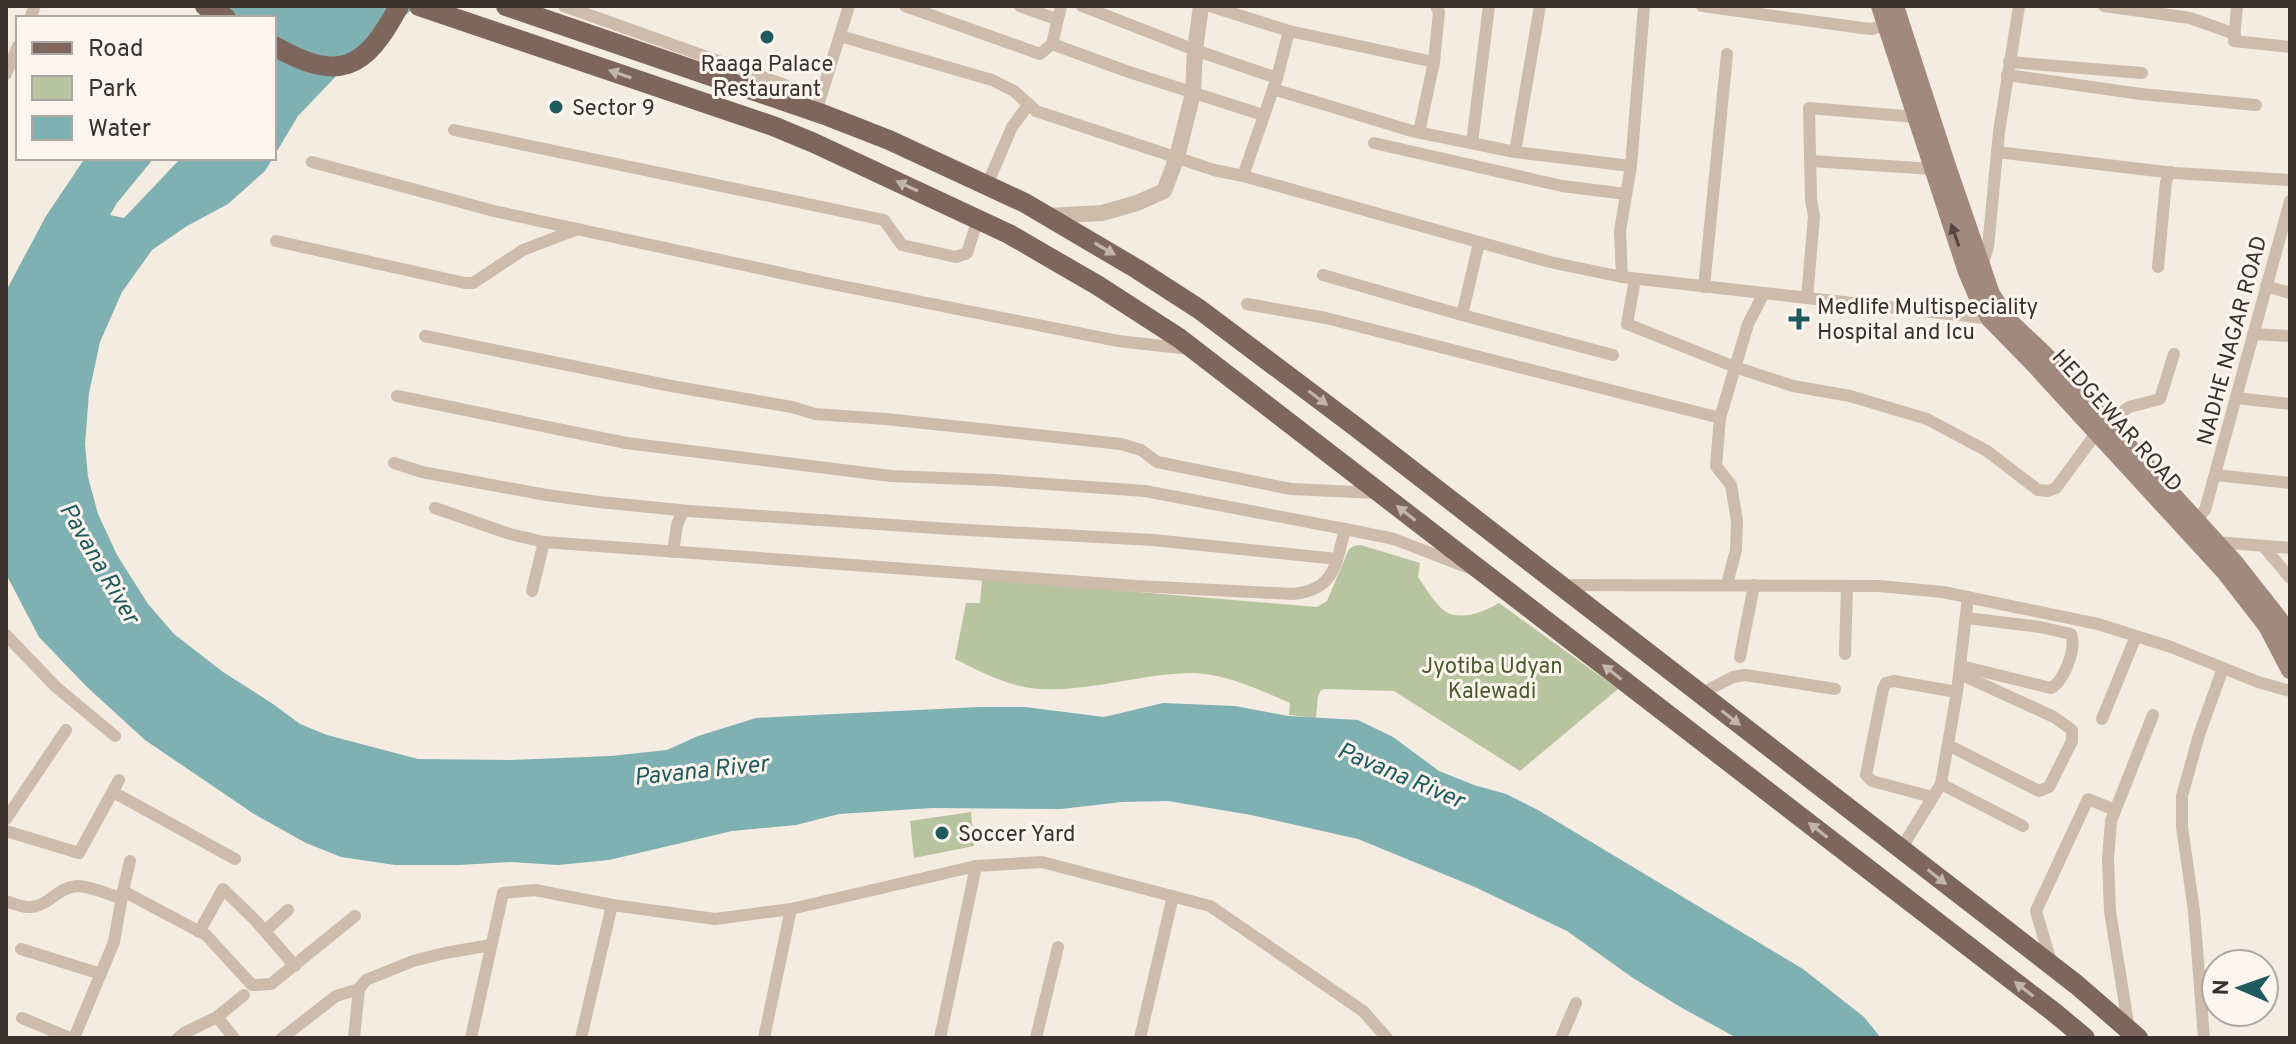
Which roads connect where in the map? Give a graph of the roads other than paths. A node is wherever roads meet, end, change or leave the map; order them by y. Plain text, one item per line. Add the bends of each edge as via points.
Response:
1 (205, 6) edge
2 (399, 6) edge
3 (419, 6) edge
4 (506, 6) edge
5 (564, 6) edge
6 (849, 6) edge
7 (905, 6) edge
8 (1020, 6) edge
9 (1082, 6) edge
10 (1201, 6) edge
11 (1210, 6) edge
12 (1436, 6) edge
13 (1489, 6) edge
14 (1540, 6) edge
15 (1644, 6) edge
16 (1702, 6) edge
17 (1880, 6) edge
18 (2019, 6) edge
19 (2104, 6) edge
20 (2237, 6) edge
21 (1059, 12) edge
22 (222, 16) edge
23 (1894, 17) edge
24 (1289, 31) junction
25 (2235, 34) junction
26 (840, 36) junction
27 (1052, 44) junction
28 (276, 47) edge
29 (2290, 47) edge
30 (1195, 50) junction
31 (16, 51) edge
32 (1727, 54) dead end
33 (1434, 62) junction
34 (2008, 68) junction
35 (2142, 73) dead end
36 (6, 74) edge
37 (1275, 84) junction
38 (1193, 93) junction
39 (1029, 104) junction
40 (2256, 105) dead end
41 (816, 112) junction
42 (1263, 115) junction
43 (1916, 117) junction
44 (454, 130) dead end
45 (1419, 132) junction
46 (1374, 143) dead end
47 (1472, 143) junction
48 (1515, 152) junction
49 (1997, 152) junction
50 (1177, 157) junction
51 (1811, 161) junction
52 (312, 162) dead end
53 (1631, 166) junction
54 (1940, 168) junction
55 (2170, 172) junction
56 (1243, 176) junction
57 (2290, 180) edge
58 (987, 185) junction
59 (1626, 194) junction
60 (2290, 201) edge
61 (1047, 216) junction
62 (978, 219) junction
63 (578, 229) junction
64 (276, 241) dead end
65 (1479, 243) junction
66 (2158, 267) dead end
67 (1137, 269) junction
68 (1975, 269) junction
69 (1323, 275) dead end
70 (1628, 278) junction
71 (2266, 286) junction
72 (1704, 287) junction
73 (1764, 293) junction
74 (2290, 293) edge
75 (1807, 298) junction
76 (1118, 299) junction
77 (1247, 304) dead end
78 (1462, 315) junction
79 (1999, 320) junction
80 (2253, 334) junction
81 (425, 336) dead end
82 (2290, 336) edge
83 (1194, 349) junction
84 (2174, 354) dead end
85 (1613, 355) dead end
86 (1735, 367) junction
87 (397, 396) dead end
88 (2236, 398) junction
89 (2290, 404) edge
90 (1720, 418) junction
91 (2102, 428) junction
92 (394, 463) dead end
93 (2215, 475) junction
94 (2290, 483) edge
95 (1380, 493) junction
96 (435, 508) dead end
97 (683, 511) junction
98 (2191, 525) junction
99 (1345, 529) junction
100 (544, 542) junction
101 (2216, 542) junction
102 (2264, 547) junction
103 (2290, 548) edge
104 (673, 552) junction
105 (1337, 559) junction
106 (1536, 567) junction
107 (1484, 573) junction
108 (2290, 578) edge
109 (1727, 584) junction
110 (1559, 585) junction
111 (1754, 585) junction
112 (1847, 586) junction
113 (532, 591) dead end
114 (1511, 594) junction
115 (1968, 597) junction
116 (1967, 618) junction
117 (6, 635) edge
118 (2136, 636) junction
119 (2290, 641) edge
120 (1845, 654) dead end
121 (1740, 657) dead end
122 (2223, 668) junction
123 (1960, 670) junction
124 (2290, 670) edge
125 (1835, 689) dead end
126 (2290, 691) edge
127 (1957, 692) junction
128 (1700, 694) junction
129 (2153, 715) dead end
130 (2102, 719) dead end
131 (66, 730) dead end
132 (115, 736) dead end
133 (1948, 745) junction
134 (119, 780) dead end
135 (1941, 784) junction
136 (113, 792) junction
137 (1932, 797) junction
138 (2115, 810) junction
139 (7, 816) edge
140 (2023, 826) dead end
141 (6, 831) edge
142 (1901, 849) junction
143 (235, 859) dead end
144 (130, 861) dead end
145 (976, 866) junction
146 (122, 895) junction
147 (1173, 896) junction
148 (6, 901) edge
149 (612, 905) junction
150 (791, 909) junction
151 (288, 910) dead end
152 (355, 916) dead end
153 (265, 931) junction
154 (199, 932) junction
155 (491, 945) junction
156 (1058, 947) dead end
157 (21, 949) dead end
158 (2051, 965) junction
159 (295, 966) junction
160 (101, 974) junction
161 (359, 989) junction
162 (244, 995) dead end
163 (1576, 1003) dead end
164 (217, 1017) junction
165 (22, 1018) dead end
166 (2134, 1034) edge
167 (2080, 1035) edge
168 (72, 1038) edge
169 (178, 1038) edge
170 (234, 1038) edge
171 (282, 1038) edge
172 (354, 1038) edge
173 (471, 1038) edge
174 (581, 1038) edge
175 (764, 1038) edge
176 (940, 1038) edge
177 (1036, 1038) edge
178 (1140, 1038) edge
179 (1387, 1038) edge
180 (1561, 1038) edge
181 (2204, 1038) edge

1 - 22 main road
2 - 28 main road via 388,28 349,65 311,65
62 -> 3 main road via 773,126
4 - 41 main road
5 - 41 street via 785,85
6 - 26 street
7 - 27 street via 1031,52 1040,54
8 - 21 street
9 - 30 street
10 - 30 street
11 - 24 street
12 - 33 street
13 - 47 street
14 - 48 street
15 - 53 street
16 - 23 street via 1872,29
17 - 23 main road, HEDGEWAR ROAD
18 - 34 street
19 - 25 street via 2190,18
20 - 25 street
21 - 27 street
23 - 43 main road, HEDGEWAR ROAD
23 - 54 main road, HEDGEWAR ROAD
24 - 33 street
24 - 37 street
25 - 29 street via 2234,41
26 - 39 street via 992,80
26 - 41 street
27 - 38 street
30 - 37 street
30 - 38 street
31 - 36 street
32 - 72 street
33 - 45 street
34 - 35 street
34 - 40 street via 2141,94
34 - 49 street
37 - 42 street
37 - 45 street
38 - 42 street
38 - 50 street
39 - 50 street via 1036,111
39 - 58 street via 1012,127
41 - 58 main road
42 - 56 street
43 - 51 street via 1809,108
43 - 54 main road, HEDGEWAR ROAD
44 - 62 street via 884,220 902,245 956,257 967,253
45 - 47 street
46 - 59 street via 1562,186
47 - 48 street
48 - 53 street
49 - 55 street
49 - 68 street via 1988,247
50 - 56 street
50 - 61 street via 1164,191 1102,213
51 - 54 street
51 - 75 street via 1814,216
52 - 63 street
53 - 59 street
54 - 68 main road, HEDGEWAR ROAD
55 - 57 street
55 - 66 street
56 - 65 street
58 - 61 main road
59 - 70 street via 1620,231
60 - 71 street, NADHE NAGAR ROAD
61 -> 67 main road
62 - 76 main road
63 - 64 street via 523,250 473,283
63 - 83 street via 1058,330
65 - 70 street
65 - 78 street
67 - 76 main road
67 -> 106 main road via 1224,327
68 - 79 main road, HEDGEWAR ROAD
69 - 78 street
70 - 72 street
70 - 86 street via 1627,324
71 - 74 street
71 - 80 street, NADHE NAGAR ROAD
72 - 73 street
73 - 75 street
73 - 86 street
75 - 79 street
76 - 83 main road
77 - 90 street via 1326,318
78 - 85 street
79 - 91 main road, HEDGEWAR ROAD via 2044,354
80 - 82 street
80 - 88 street, NADHE NAGAR ROAD
81 - 95 street via 815,414 1121,444 1157,462 1291,489
83 - 95 main road
84 - 91 street via 2160,399 2129,407
86 - 90 street
86 - 91 street via 1927,419 1987,451 2038,490 2056,488
87 - 99 street via 626,443 891,476 1145,491
88 - 89 street
88 - 93 street, NADHE NAGAR ROAD
90 - 109 street via 1716,466 1731,485 1737,521
91 - 98 main road, HEDGEWAR ROAD
92 - 97 street via 546,495
93 - 94 street
93 - 98 street, NADHE NAGAR ROAD via 2205,510
107 -> 95 main road
96 - 100 street
97 - 104 street
97 - 105 street via 1153,540
98 - 101 main road, HEDGEWAR ROAD
98 - 124 main road, HEDGEWAR ROAD via 2267,626
99 - 105 street
99 - 107 street via 1394,539
100 - 104 street
100 - 113 street
101 - 102 street
101 - 119 main road, HEDGEWAR ROAD via 2261,594
102 - 103 street
102 - 108 street
104 - 105 street via 1293,594 1325,583
106 - 110 main road
106 - 114 main road
107 - 114 main road
109 - 110 street
109 - 111 street
110 - 128 main road
111 - 112 street
111 - 121 street
112 - 115 street
112 - 120 street
167 -> 114 main road
115 - 116 street
115 - 118 street
116 - 123 street
116 - 123 street via 2040,627 2071,634 2074,640 2060,683 2051,688
117 - 132 street via 56,687
118 - 122 street
118 - 130 street
122 - 126 street
122 - 181 street via 2182,796
123 - 127 street
123 - 133 street via 2054,717 2072,730 2072,741 2049,787 2039,791
125 - 128 street via 1745,675
127 - 133 street
127 - 137 street via 1894,681 1883,689 1866,775
128 -> 142 main road
129 - 138 street
131 - 139 street
133 - 135 street
134 - 136 street
135 - 137 street
135 - 140 street
136 - 141 street via 79,853
136 - 143 street
137 - 142 street
138 - 158 street via 2088,799 2036,911
138 - 166 street via 2108,859 2110,911
142 -> 158 main road
144 - 146 street
145 - 147 street via 1042,862
145 - 150 street
145 - 176 street
146 - 148 street via 74,886 39,906
146 - 154 street
146 - 160 street via 114,942
147 - 178 street
147 - 179 street via 1210,906 1363,1011
149 - 150 street via 715,919
149 - 155 street via 535,890 503,893
149 - 174 street
150 - 175 street
151 - 153 street
152 - 159 street
153 - 154 street via 223,889
153 - 159 street
154 - 159 street via 252,985 271,984
155 - 161 street via 413,961 366,980
155 - 173 street
156 - 177 street
157 - 160 street
158 - 166 main road
160 - 168 street
161 - 171 street via 336,996
161 - 172 street
162 - 164 street
163 - 180 street
164 - 169 street
164 - 170 street
165 - 168 street

